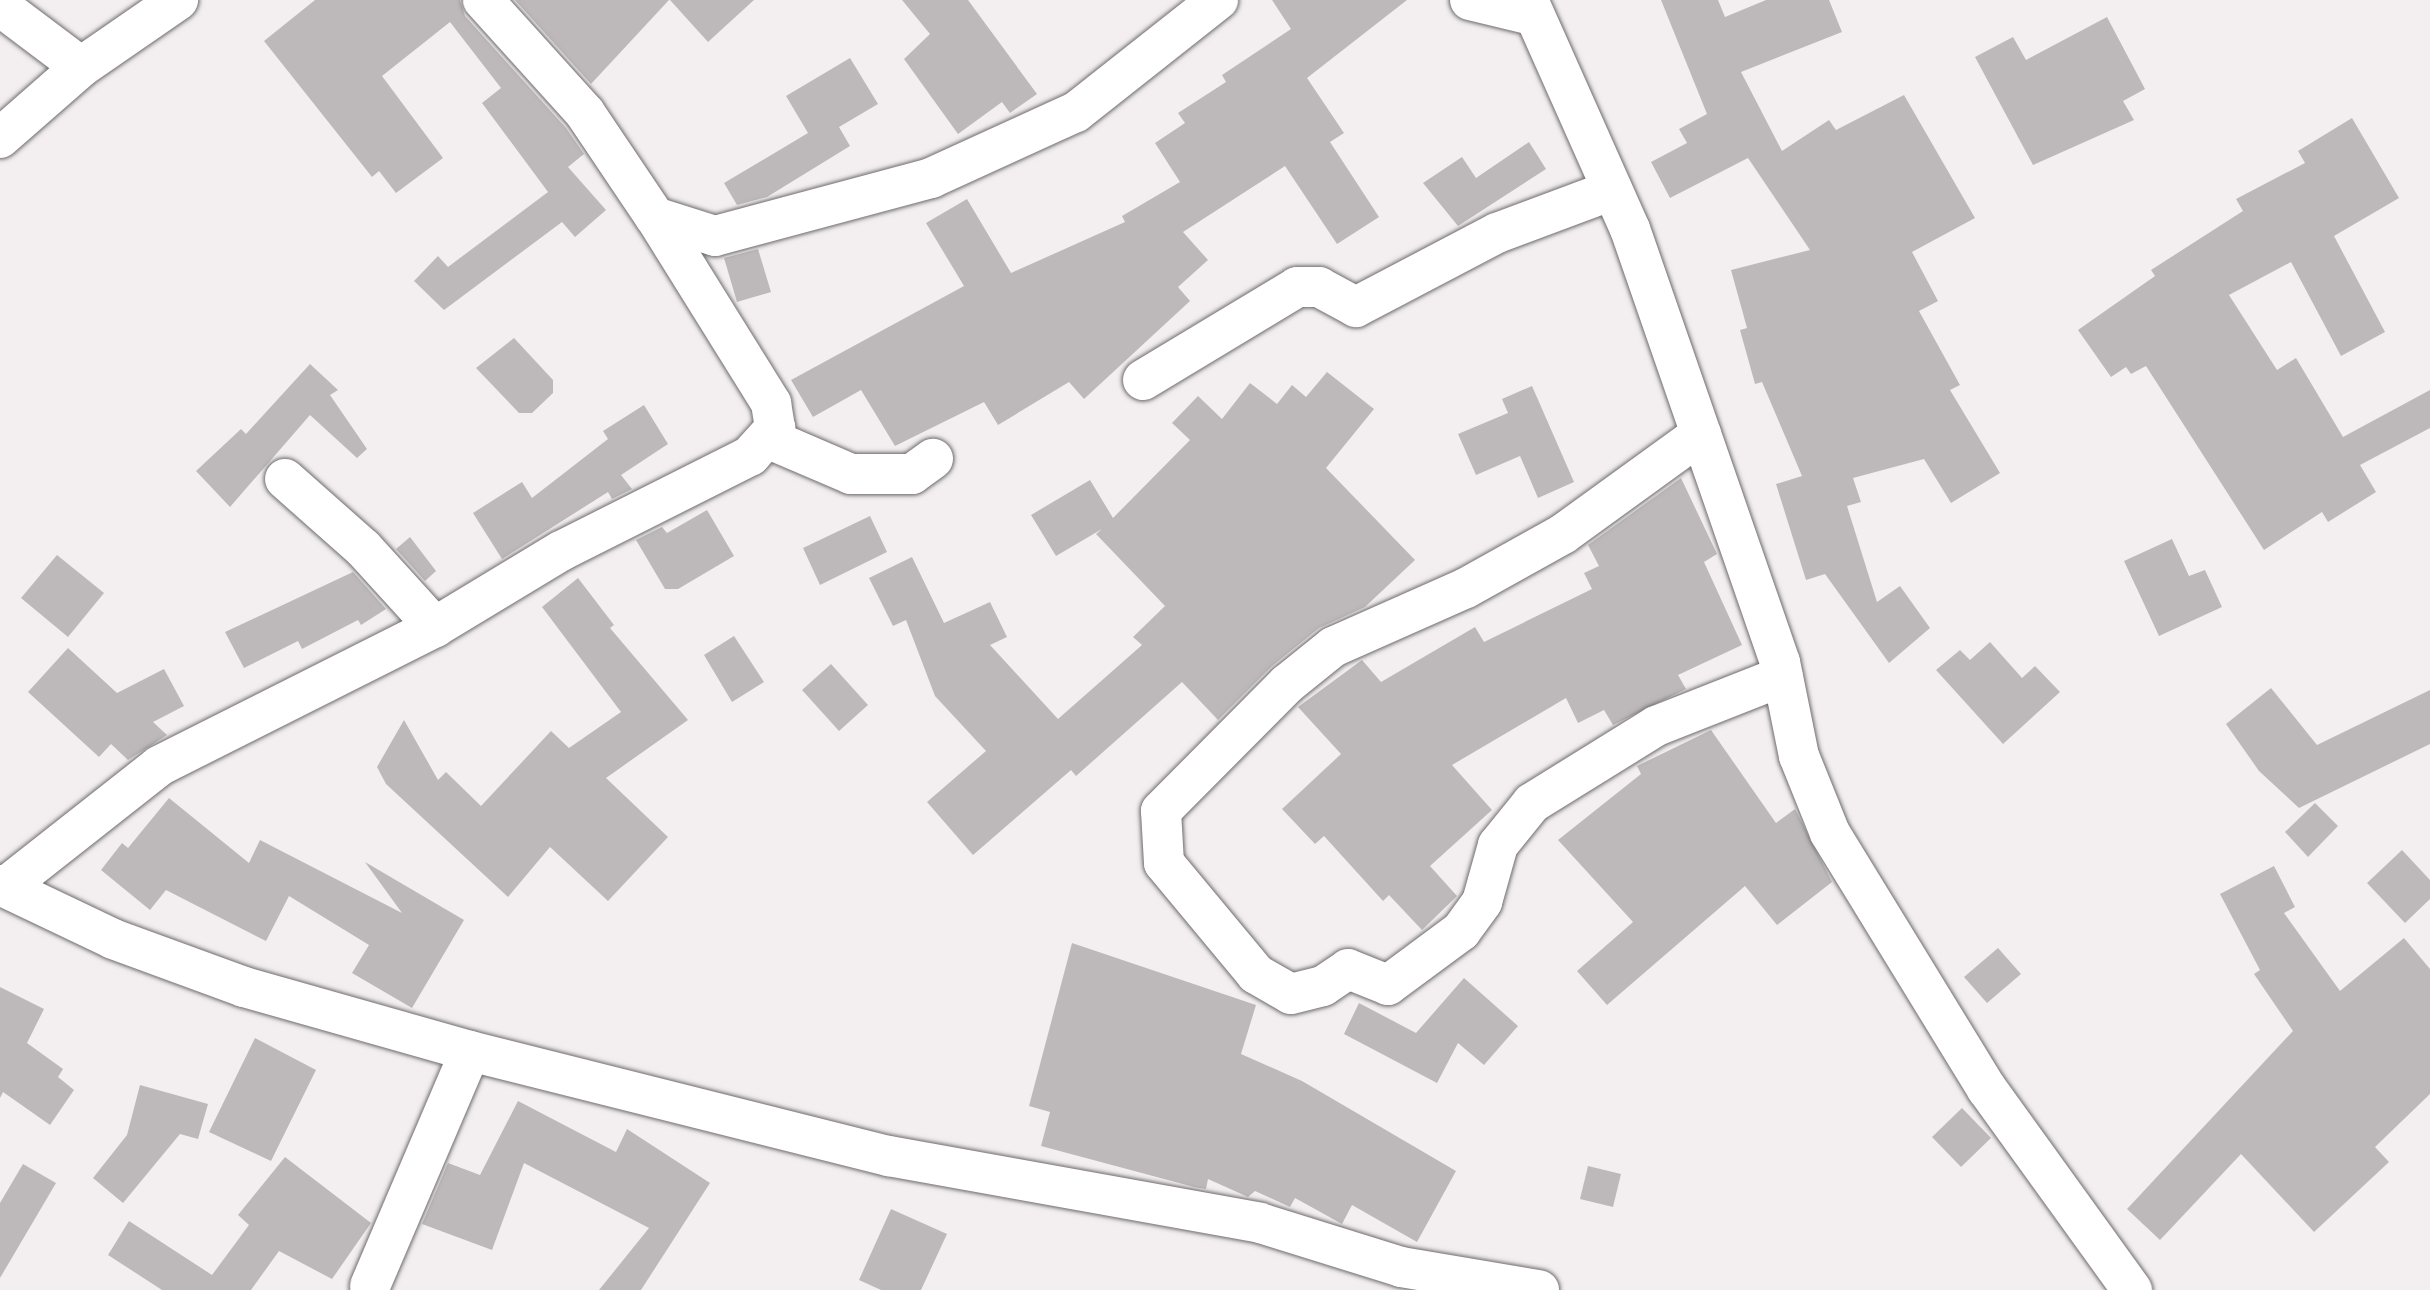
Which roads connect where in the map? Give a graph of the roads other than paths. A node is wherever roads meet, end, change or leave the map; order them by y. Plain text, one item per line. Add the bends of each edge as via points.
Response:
1 (178, 0) edge
2 (484, 0) edge
3 (1218, 0) edge
4 (1470, 0) edge
5 (0, 6) edge
6 (1530, 8) edge
7 (81, 67) junction
8 (0, 138) edge
9 (1612, 190) junction
10 (655, 217) junction
11 (1143, 380) dead end
12 (1701, 434) junction
13 (767, 438) junction
14 (933, 459) dead end
15 (286, 479) dead end
16 (435, 627) junction
17 (1783, 676) junction
18 (4, 885) edge
19 (470, 1051) junction
20 (370, 1286) dead end
21 (1539, 1290) edge
22 (2132, 1290) edge

1 - 7 street
2 - 10 street via 585,113
3 - 10 street via 1076,112 930,178 715,236
4 - 6 street
5 - 7 street
6 - 9 street
7 - 8 street
9 - 11 street via 1497,233 1356,307 1319,287 1297,287
9 - 12 street
10 - 13 street via 771,403 775,428
12 - 17 street
12 - 17 street via 1564,534 1466,588 1332,648 1287,684 1162,811 1164,863 1256,974 1291,994 1323,986 1348,969 1388,985 1461,931 1482,902 1498,845 1532,803 1656,726
13 - 14 street via 851,474 912,474
13 - 16 street via 750,456 562,551
15 - 16 street via 363,548
16 - 18 street via 159,766
17 - 22 street via 1799,756 1830,834 1987,1089
18 - 19 street via 113,940 244,988
19 - 20 street
19 - 21 street via 890,1156 1260,1223 1400,1266

